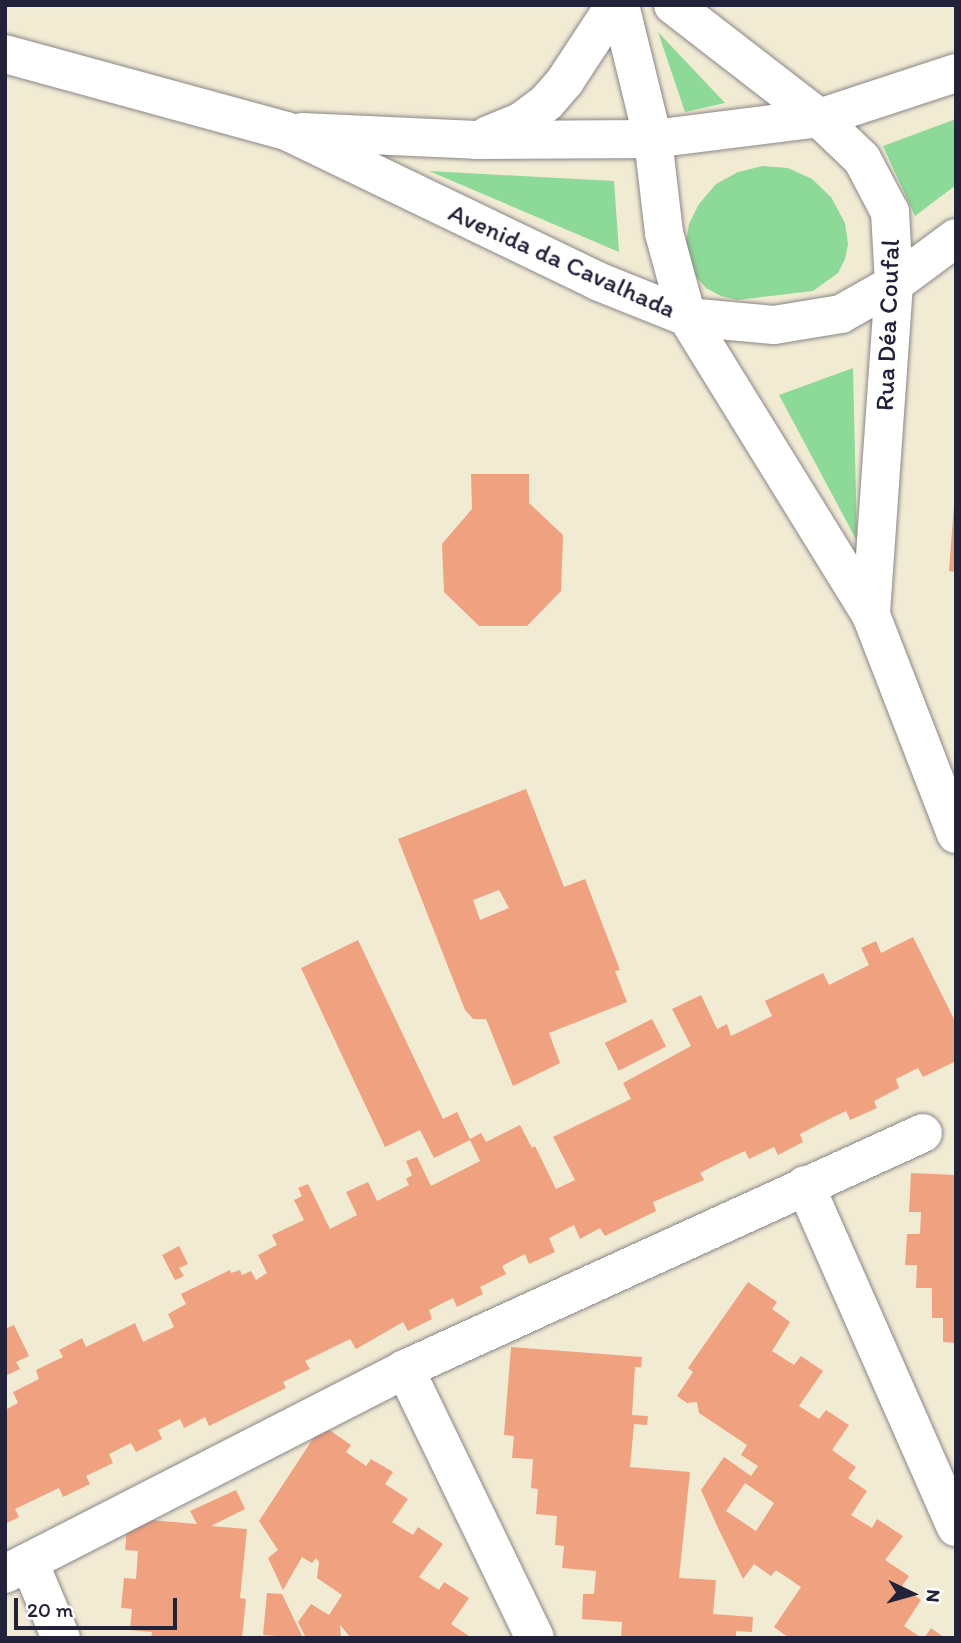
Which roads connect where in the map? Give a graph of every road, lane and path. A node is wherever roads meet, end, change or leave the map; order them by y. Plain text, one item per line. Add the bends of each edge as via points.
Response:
1 (617, 5) edge
2 (674, 5) edge
3 (5, 54) edge
4 (956, 73) edge
5 (819, 118) junction
6 (286, 131) junction
7 (653, 139) junction
8 (476, 140) junction
9 (956, 238) edge
10 (894, 284) junction
11 (687, 317) junction
12 (871, 615) junction
13 (956, 834) edge
14 (923, 1133) dead end
15 (805, 1185) junction
16 (405, 1369) junction
17 (956, 1527) edge
18 (17, 1568) edge
19 (61, 1638) edge
20 (535, 1638) edge

1 - 7 street, Rua Déa Coufal
1 - 8 street via 547,102 522,121
2 - 5 street, Rua Déa Coufal
3 - 6 street, Avenida da Cavalhada
4 - 5 street, Avenida da Cavalhada
5 - 7 street, Avenida da Cavalhada
5 - 10 street, Rua Déa Coufal via 862,159 890,212
6 - 8 street, Avenida da Cavalhada
6 - 11 street, Avenida da Cavalhada via 597,281
7 - 8 street, Avenida da Cavalhada
7 - 11 street, Rua Déa Coufal via 664,233
9 - 10 street, Avenida da Cavalhada
10 - 11 street, Avenida da Cavalhada via 841,314 774,325
10 - 12 street, Rua Déa Coufal
11 - 12 street, Rua Déa Coufal
12 - 13 street, Rua Déa Coufal
14 - 15 street
15 - 16 street
15 - 17 street
16 - 18 street
16 - 20 street
18 - 19 street

